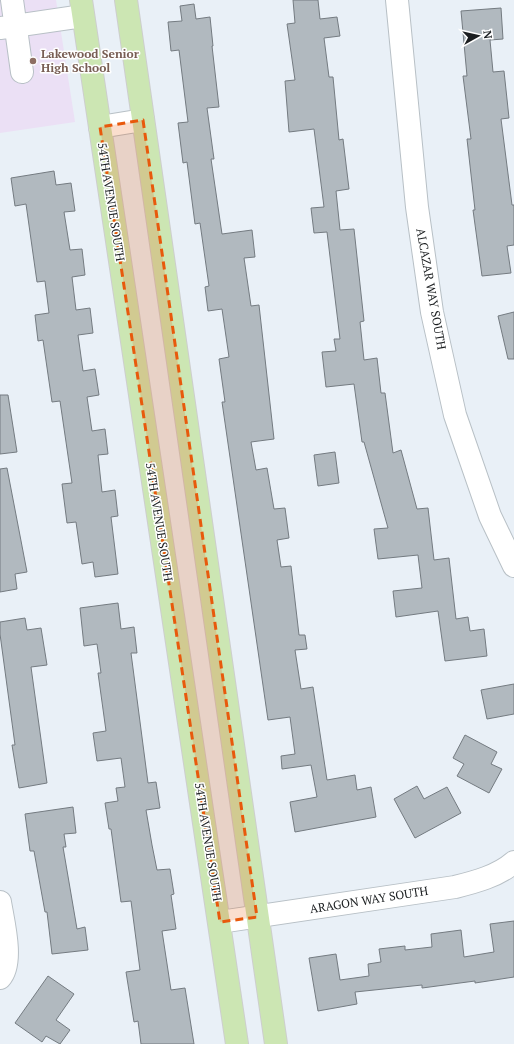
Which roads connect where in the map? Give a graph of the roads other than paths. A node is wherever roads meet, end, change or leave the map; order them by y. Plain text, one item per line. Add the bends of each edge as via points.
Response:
1 (12, 0) edge
2 (126, 0) edge
3 (397, 0) edge
4 (82, 8) edge
5 (8, 27) edge
6 (22, 72) dead end
7 (143, 120) junction
8 (100, 127) junction
9 (514, 566) edge
10 (514, 862) edge
11 (0, 902) edge
12 (257, 917) junction
13 (220, 922) junction
14 (3, 976) edge
15 (237, 1044) edge
16 (276, 1044) edge

1 - 5 street
2 - 7 main road
3 - 9 street, ALCAZAR WAY SOUTH via 417,206 432,312 455,415 490,516
4 - 5 street
4 - 8 main road, 54TH AVENUE SOUTH
5 - 6 street
7 - 8 street
7 - 12 main road
8 - 13 main road, 54TH AVENUE SOUTH
10 - 12 street, ARAGON WAY SOUTH via 482,880 455,887
11 - 14 street via 6,944
12 - 13 street, ARAGON WAY SOUTH
12 - 16 main road
13 - 15 main road, 54TH AVENUE SOUTH

